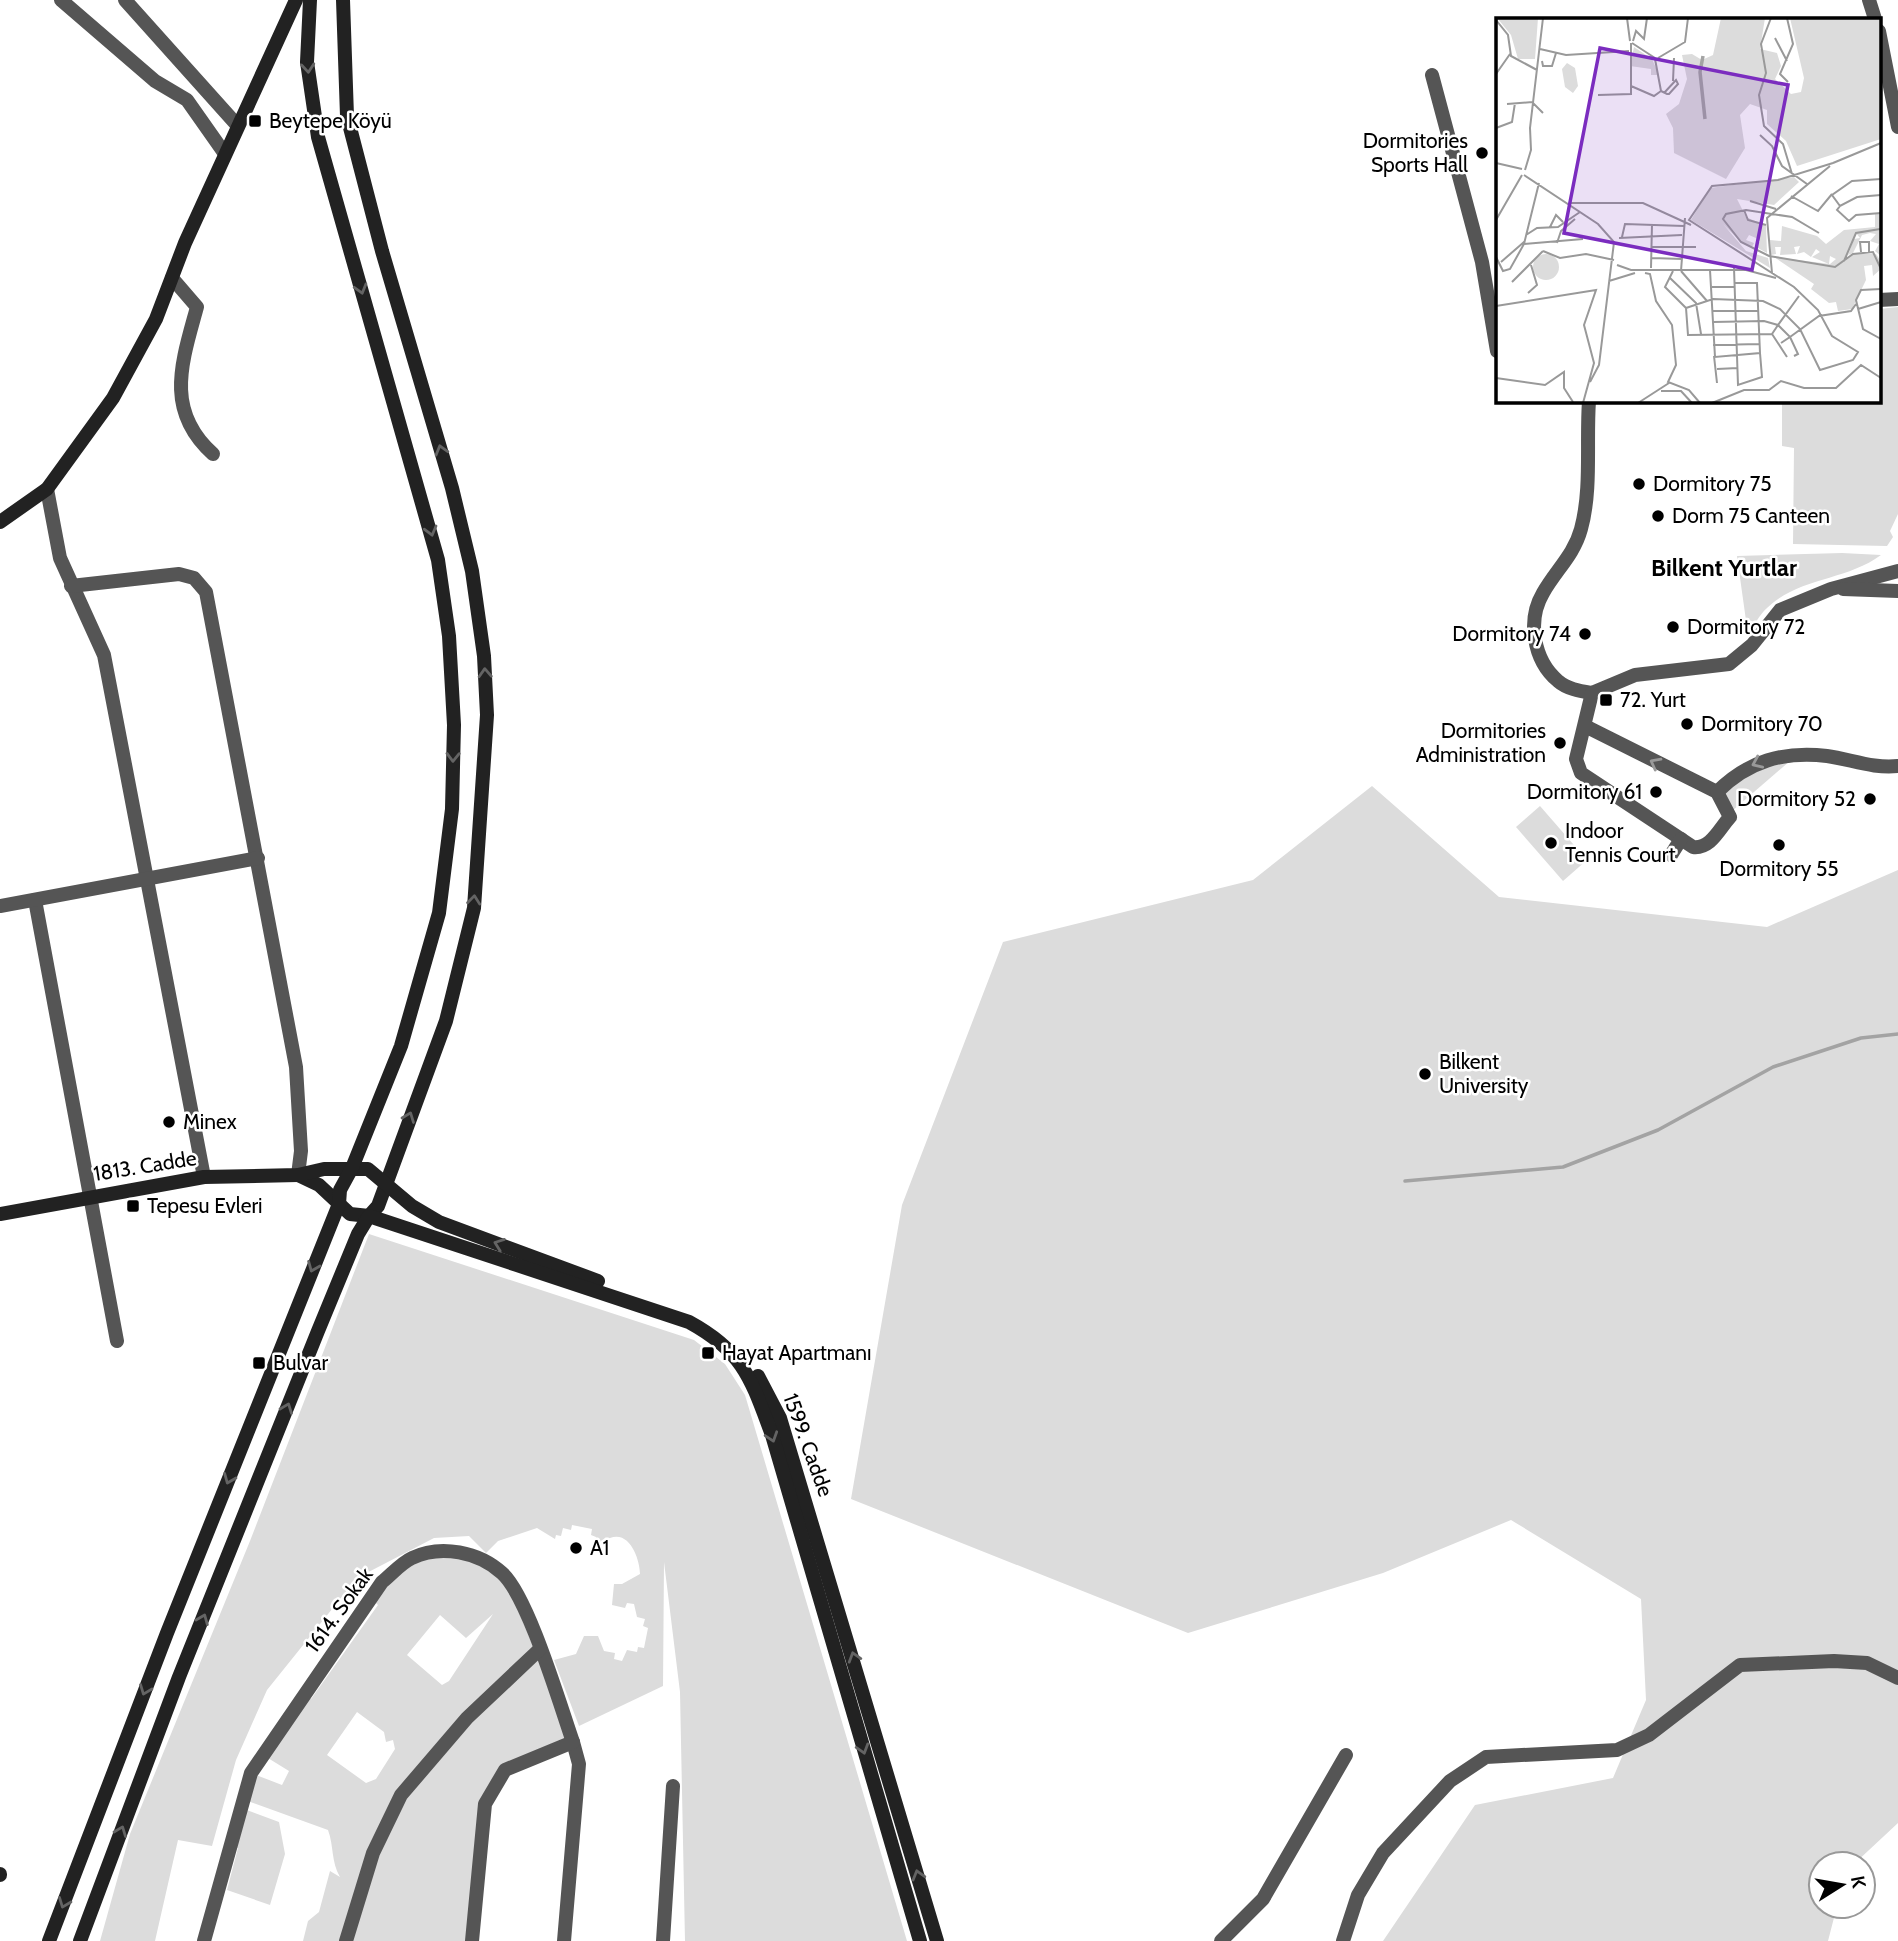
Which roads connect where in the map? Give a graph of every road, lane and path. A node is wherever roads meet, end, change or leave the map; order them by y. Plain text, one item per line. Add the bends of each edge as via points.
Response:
1 (61, 0) edge
2 (125, 0) edge
3 (296, 0) edge
4 (310, 0) edge
5 (343, 0) edge
6 (1868, 0) edge
7 (1875, 18) edge
8 (1881, 42) edge
9 (1432, 75) dead end
10 (237, 125) junction
11 (1898, 127) edge
12 (225, 155) junction
13 (172, 278) junction
14 (1496, 345) edge
15 (1590, 402) edge
16 (213, 454) dead end
17 (47, 489) junction
18 (0, 522) edge
19 (1898, 571) edge
20 (71, 586) junction
21 (1831, 589) junction
22 (1898, 591) edge
23 (1592, 693) junction
24 (1585, 726) junction
25 (1898, 766) edge
26 (1717, 792) junction
27 (1681, 839) junction
28 (1671, 855) dead end
29 (258, 858) junction
30 (148, 877) junction
31 (35, 900) junction
32 (0, 906) edge
33 (352, 1168) junction
34 (298, 1175) junction
35 (204, 1177) junction
36 (385, 1181) junction
37 (89, 1196) junction
38 (339, 1204) junction
39 (0, 1214) edge
40 (369, 1216) junction
41 (117, 1341) dead end
42 (540, 1650) junction
43 (1898, 1678) edge
44 (573, 1742) junction
45 (1346, 1755) dead end
46 (673, 1786) dead end
47 (49, 1941) edge
48 (79, 1941) edge
49 (204, 1941) edge
50 (346, 1941) edge
51 (472, 1941) edge
52 (564, 1941) edge
53 (663, 1941) edge
54 (920, 1941) edge
55 (937, 1941) edge
56 (1221, 1941) edge
57 (1343, 1941) edge

1 - 12 street via 155,81 187,100
2 - 10 street
3 - 10 street
4 -> 33 street via 307,62 318,137 438,560 449,636 454,725 452,809 439,913 401,1046
36 -> 5 street via 446,1021 474,908 487,715 472,571 348,116
6 - 7 street
8 - 11 street
9 - 14 street via 1482,262
10 - 12 street
12 - 13 street
13 - 16 street via 197,307 182,365 180,400 196,439
13 - 17 street via 156,319 113,398
15 - 23 street via 1582,526 1576,547 1543,592 1534,628 1537,651 1552,675 1571,689
17 - 18 street
17 - 20 street via 60,558
19 - 21 street
20 - 29 street via 179,574 203,586
20 - 30 street via 104,656
21 - 22 street
21 - 23 street via 1780,610 1752,645 1729,664 1635,675
23 - 24 street
26 -> 24 street
24 - 27 street via 1576,759 1581,773
25 -> 26 street via 1775,756 1735,774
26 - 27 street via 1730,817 1701,848
27 - 28 street
29 - 30 street
29 - 34 street via 296,1068 302,1151
30 - 31 street
30 - 35 street
31 - 32 street
31 - 37 street
33 - 34 street, 1813. Cadde via 324,1168
33 - 36 street via 368,1169
33 - 38 street via 340,1190
34 - 35 street, 1813. Cadde
34 - 38 street
35 - 37 street, 1813. Cadde
36 - 40 street via 378,1206
55 -> 36 street, 1599. Cadde via 780,1418 753,1366 724,1333 691,1315 439,1222 412,1206
37 - 39 street, 1813. Cadde
37 - 41 street
38 - 40 street via 350,1214
38 -> 47 street
48 -> 40 street via 318,1331
40 -> 54 street, 1599. Cadde via 689,1322 718,1338 750,1375 772,1435
42 - 44 street, 1614. Sokak
42 - 49 street, 1614. Sokak via 519,1598 503,1574 475,1555 442,1551 411,1558 382,1582 251,1773
42 - 50 street via 467,1718 401,1795 373,1853
43 - 57 street via 1867,1663 1740,1665 1649,1735 1617,1750 1486,1757 1450,1781 1383,1853 1358,1895
44 - 51 street via 505,1770 490,1791
44 - 52 street, 1614. Sokak via 579,1764
45 - 56 street via 1263,1899
46 - 53 street

